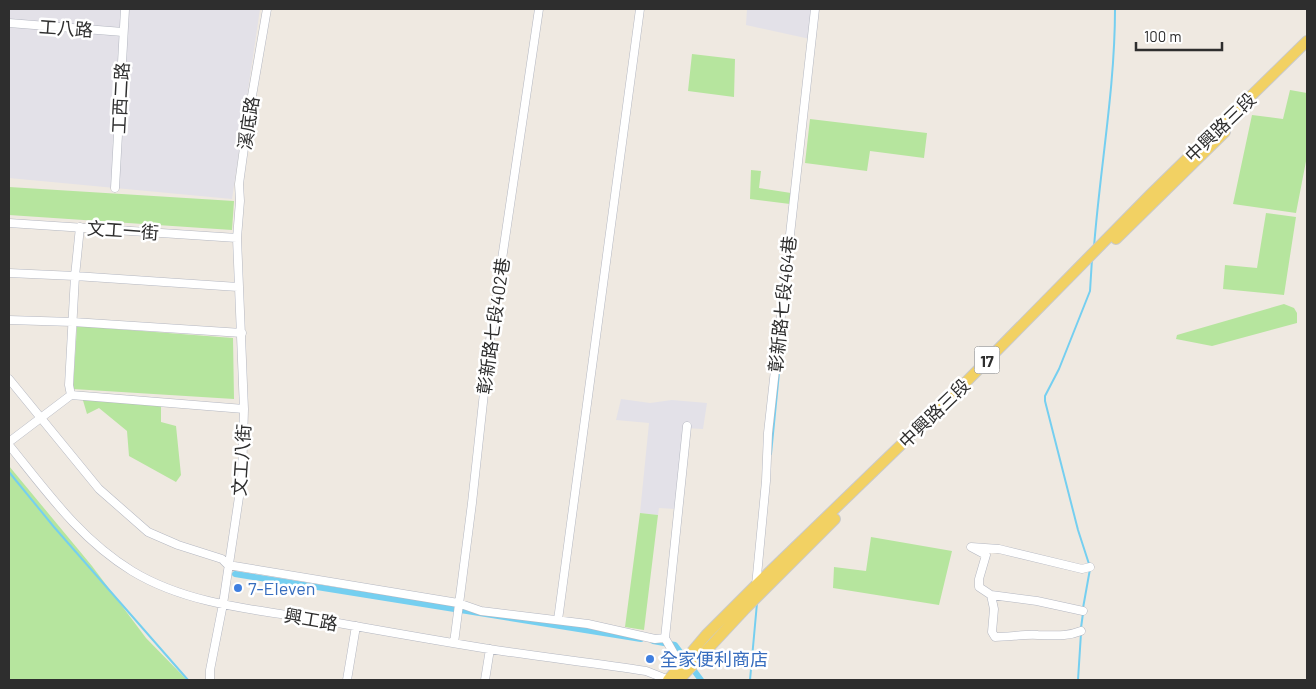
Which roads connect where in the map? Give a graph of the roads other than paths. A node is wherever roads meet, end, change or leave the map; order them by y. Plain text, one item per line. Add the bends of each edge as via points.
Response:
1 (125, 9) edge
2 (267, 9) edge
3 (539, 9) edge
4 (640, 9) edge
5 (815, 9) edge
6 (9, 24) edge
7 (123, 32) junction
8 (1307, 42) edge
9 (1307, 51) edge
10 (115, 188) dead end
11 (9, 223) edge
12 (80, 228) junction
13 (237, 238) junction
14 (9, 273) edge
15 (75, 276) junction
16 (238, 287) junction
17 (9, 320) edge
18 (73, 322) junction
19 (242, 333) junction
20 (9, 379) edge
21 (71, 395) junction
22 (244, 409) junction
23 (40, 417) junction
24 (687, 426) dead end
25 (9, 444) edge
26 (228, 566) junction
27 (1090, 567) dead end
28 (756, 585) junction
29 (991, 595) junction
30 (755, 599) junction
31 (458, 603) junction
32 (223, 604) junction
33 (1083, 610) dead end
34 (558, 620) junction
35 (356, 626) junction
36 (1081, 631) dead end
37 (665, 640) junction
38 (454, 643) junction
39 (490, 649) junction
40 (680, 670) edge
41 (655, 678) edge
42 (210, 680) edge
43 (347, 680) edge
44 (485, 680) edge
45 (668, 680) edge

1 - 7 street, 工西二路
2 - 13 street, 溪底路 via 240,168
3 - 31 street, 彰新路七段402巷 via 489,347
4 - 34 street
5 - 28 street, 彰新路七段464巷 via 778,334
6 - 7 street, 工八路
7 - 10 street, 工西二路
8 - 28 main road, 中興路三段 / 17 via 1150,195 967,381
9 - 30 main road, 中興路三段 / 17
11 - 12 street, 文工一街
12 - 13 street, 文工一街
12 - 15 street
13 - 16 street, 文工八街
14 - 15 street
15 - 16 street
15 - 18 street
16 - 19 street, 文工八街
17 - 18 street
18 - 19 street
18 - 21 street
19 - 22 street, 文工八街
20 - 23 street
21 - 22 street
21 - 23 street
22 - 26 street, 文工八街 via 242,477
23 - 25 street
23 - 26 street via 99,489 148,532 222,559
24 - 37 street
25 - 32 street, 興工路 via 68,519 103,551 134,572 172,590
26 - 31 street
26 - 32 street, 文工八街
27 - 29 street via 1082,569 999,549 971,547 986,555 979,587
28 - 30 street, 彰新路七段464巷
28 - 40 main road, 中興路三段 / 17 via 706,635
29 - 33 street
29 - 36 street via 994,609 992,632 995,637 1071,635
30 - 40 main road, 中興路三段 / 17
31 - 34 street via 481,611
31 - 38 street, 彰新路七段402巷
32 - 35 street, 興工路
32 - 42 street, 文工八街
34 - 37 street
35 - 38 street, 興工路
35 - 43 street
37 - 40 street
38 - 39 street, 興工路
39 - 41 street, 興工路 via 638,670
39 - 44 street
40 - 45 main road, 中興路三段 / 17
41 - 45 street, 興工路

